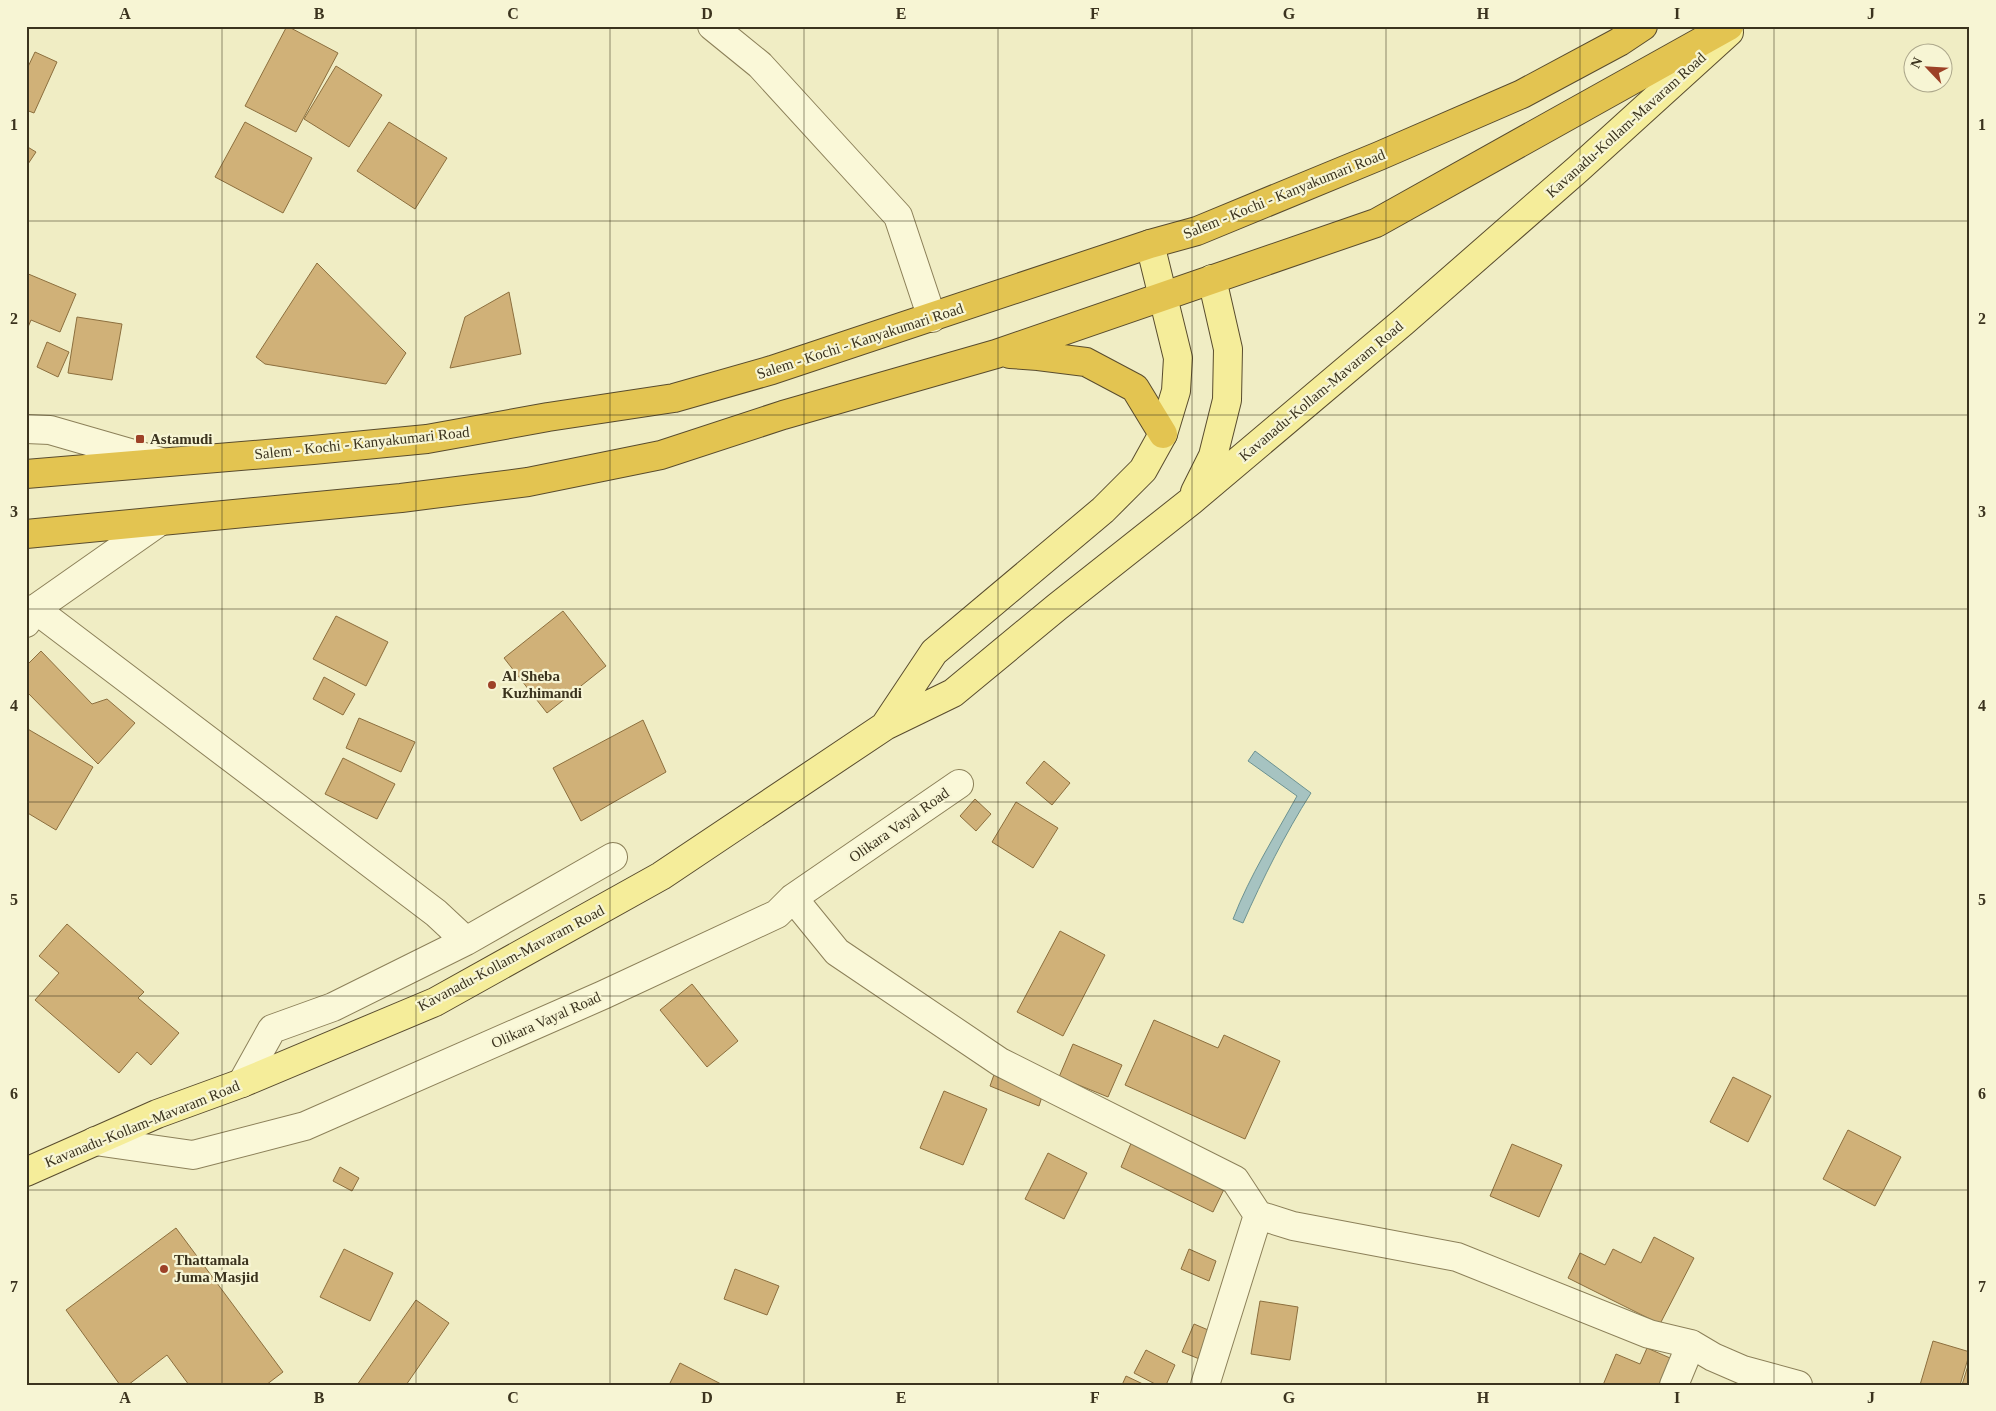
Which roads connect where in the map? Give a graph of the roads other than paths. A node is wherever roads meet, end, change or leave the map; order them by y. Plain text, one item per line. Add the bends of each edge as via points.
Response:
1 (712, 26) edge
2 (1643, 26) edge
3 (1729, 26) edge
4 (1735, 26) edge
5 (1150, 244) junction
6 (1212, 279) junction
7 (1164, 296) junction
8 (932, 318) junction
9 (996, 354) junction
10 (26, 429) edge
11 (1163, 434) junction
12 (163, 463) junction
13 (26, 474) edge
14 (1191, 501) junction
15 (159, 522) junction
16 (26, 534) edge
17 (29, 614) edge
18 (885, 726) junction
19 (959, 784) dead end
20 (613, 857) dead end
21 (793, 898) junction
22 (466, 941) junction
23 (242, 1083) junction
24 (95, 1141) junction
25 (26, 1172) edge
26 (1258, 1215) junction
27 (1691, 1344) junction
28 (1205, 1385) edge
29 (1674, 1385) edge
30 (1798, 1385) edge

1 - 8 street via 760,65 898,216
2 - 5 highway, Salem - Kochi - Kanyakumari Road via 1522,94 1198,231
3 - 6 highway via 1376,223
4 - 14 main road, Kavanadu-Kollam-Mavaram Road via 1403,322
5 - 7 main road, Kavanadu-Kollam-Mavaram Road
5 - 8 highway, Salem - Kochi - Kanyakumari Road
6 - 7 highway
6 - 14 main road via 1228,349 1227,400 1213,456
7 - 9 highway
7 - 11 main road, Kavanadu-Kollam-Mavaram Road via 1178,358 1176,391
8 - 12 highway, Salem - Kochi - Kanyakumari Road via 674,398 427,439
9 - 11 highway via 1086,362 1135,388
9 - 15 highway via 783,415 661,456 528,482
10 - 12 street via 50,430
11 - 18 main road, Kavanadu-Kollam-Mavaram Road via 1143,470 1102,510 934,652
12 - 13 highway, Salem - Kochi - Kanyakumari Road
14 - 18 main road, Kavanadu-Kollam-Mavaram Road via 953,693
15 - 16 highway
15 - 17 street
17 - 22 street via 436,913
18 - 23 main road, Kavanadu-Kollam-Mavaram Road via 661,876 468,984 435,1002
19 - 21 street, Olikara Vayal Road
20 - 22 street
21 - 24 street, Olikara Vayal Road via 777,914 612,991 305,1126 193,1155
21 - 26 street via 837,952 929,1016 1000,1062 1235,1180
22 - 23 street via 333,1007 272,1029
23 - 24 main road, Kavanadu-Kollam-Mavaram Road
24 - 25 main road, Kavanadu-Kollam-Mavaram Road
26 - 27 street via 1293,1226 1456,1257 1649,1334
26 - 28 street
27 - 29 street
27 - 30 street via 1743,1370

